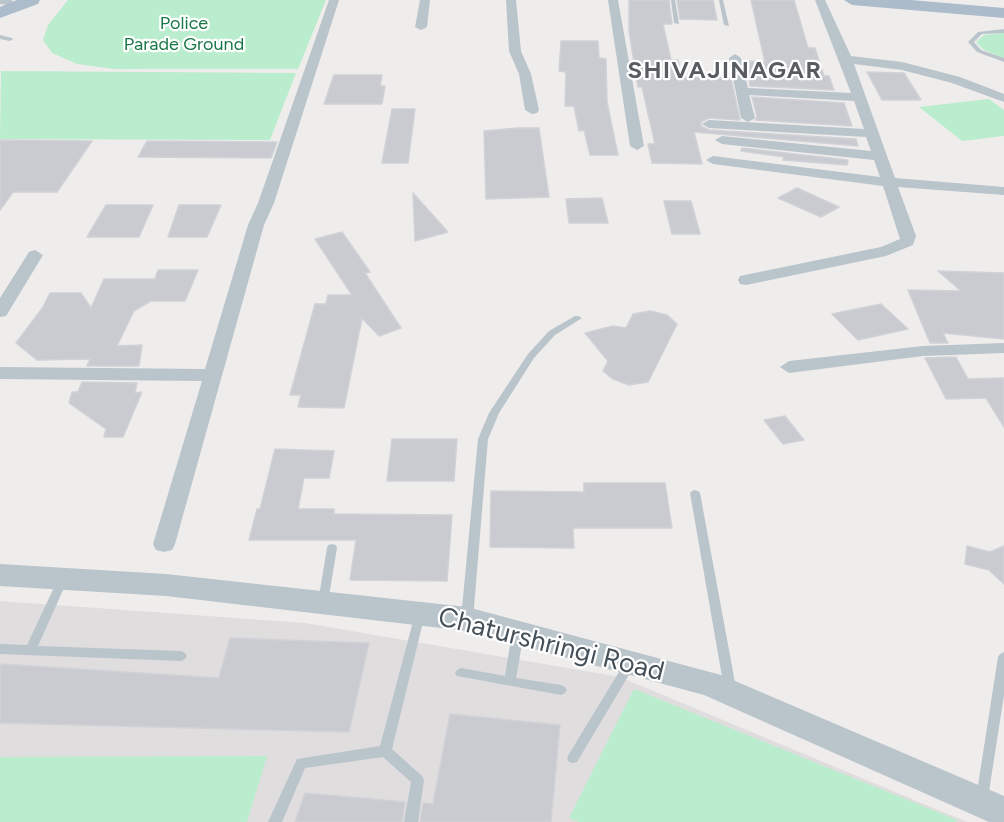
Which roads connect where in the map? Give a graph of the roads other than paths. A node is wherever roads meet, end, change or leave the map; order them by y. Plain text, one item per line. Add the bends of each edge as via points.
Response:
1 (32, 0) edge
2 (334, 0) edge
3 (425, 0) edge
4 (512, 0) edge
5 (613, 0) edge
6 (673, 0) edge
7 (721, 0) edge
8 (819, 0) edge
9 (852, 0) edge
10 (940, 0) edge
11 (4, 5) edge
12 (1004, 6) edge
13 (1004, 13) edge
14 (677, 23) dead end
15 (727, 25) dead end
16 (421, 27) dead end
17 (1004, 31) edge
18 (0, 37) edge
19 (10, 39) dead end
20 (735, 58) dead end
21 (846, 59) junction
22 (1004, 60) edge
23 (741, 91) junction
24 (859, 97) junction
25 (1004, 98) edge
26 (532, 110) dead end
27 (748, 118) dead end
28 (709, 124) dead end
29 (871, 133) junction
30 (722, 140) dead end
31 (637, 146) dead end
32 (879, 156) junction
33 (712, 160) dead end
34 (888, 182) junction
35 (1004, 191) edge
36 (35, 255) dead end
37 (746, 280) dead end
38 (0, 312) edge
39 (578, 318) dead end
40 (1004, 348) edge
41 (789, 367) dead end
42 (0, 373) edge
43 (213, 375) junction
44 (695, 494) dead end
45 (164, 544) dead end
46 (332, 548) dead end
47 (0, 575) edge
48 (63, 579) junction
49 (322, 602) junction
50 (420, 614) junction
51 (467, 619) junction
52 (518, 633) junction
53 (0, 649) edge
54 (31, 649) junction
55 (181, 656) dead end
56 (1004, 657) edge
57 (630, 663) junction
58 (461, 673) dead end
59 (510, 680) junction
60 (561, 690) dead end
61 (731, 693) junction
62 (385, 751) junction
63 (573, 758) dead end
64 (988, 812) edge
65 (275, 822) edge
66 (411, 822) edge

1 - 11 main road
2 - 43 street via 256,225
3 - 16 street
4 - 26 street via 515,51 525,74
5 - 31 street
6 - 14 lane
7 - 15 lane
8 - 21 street
9 - 13 main road
10 - 12 main road
17 - 22 lane via 980,33 971,42 979,51
18 - 19 lane
20 - 23 street
21 - 24 street
21 - 25 street via 902,66
23 - 24 street
23 - 27 street
24 - 29 street
28 - 29 street
29 - 32 street
30 - 32 street
32 - 34 street
33 - 34 street
34 - 35 street
34 - 37 street via 908,236 900,247
36 - 38 street
39 - 51 lane via 552,333 531,356 494,413 483,439
40 - 41 street via 923,351
42 - 43 street
43 - 45 street
44 - 61 lane
46 - 49 lane
47 - 48 street, Chaturshringi Road
48 - 49 street, Chaturshringi Road via 166,585
48 - 54 lane
49 - 50 street, Chaturshringi Road
50 - 51 street, Chaturshringi Road
50 - 62 lane
51 - 52 street, Chaturshringi Road
52 - 57 street, Chaturshringi Road
52 - 59 lane
53 - 54 lane
54 - 55 lane
56 - 64 lane
57 - 61 street, Chaturshringi Road
57 - 63 lane
58 - 59 lane
59 - 60 lane
61 - 64 street, Chaturshringi Road
62 - 65 lane via 301,764
62 - 66 lane via 418,780

